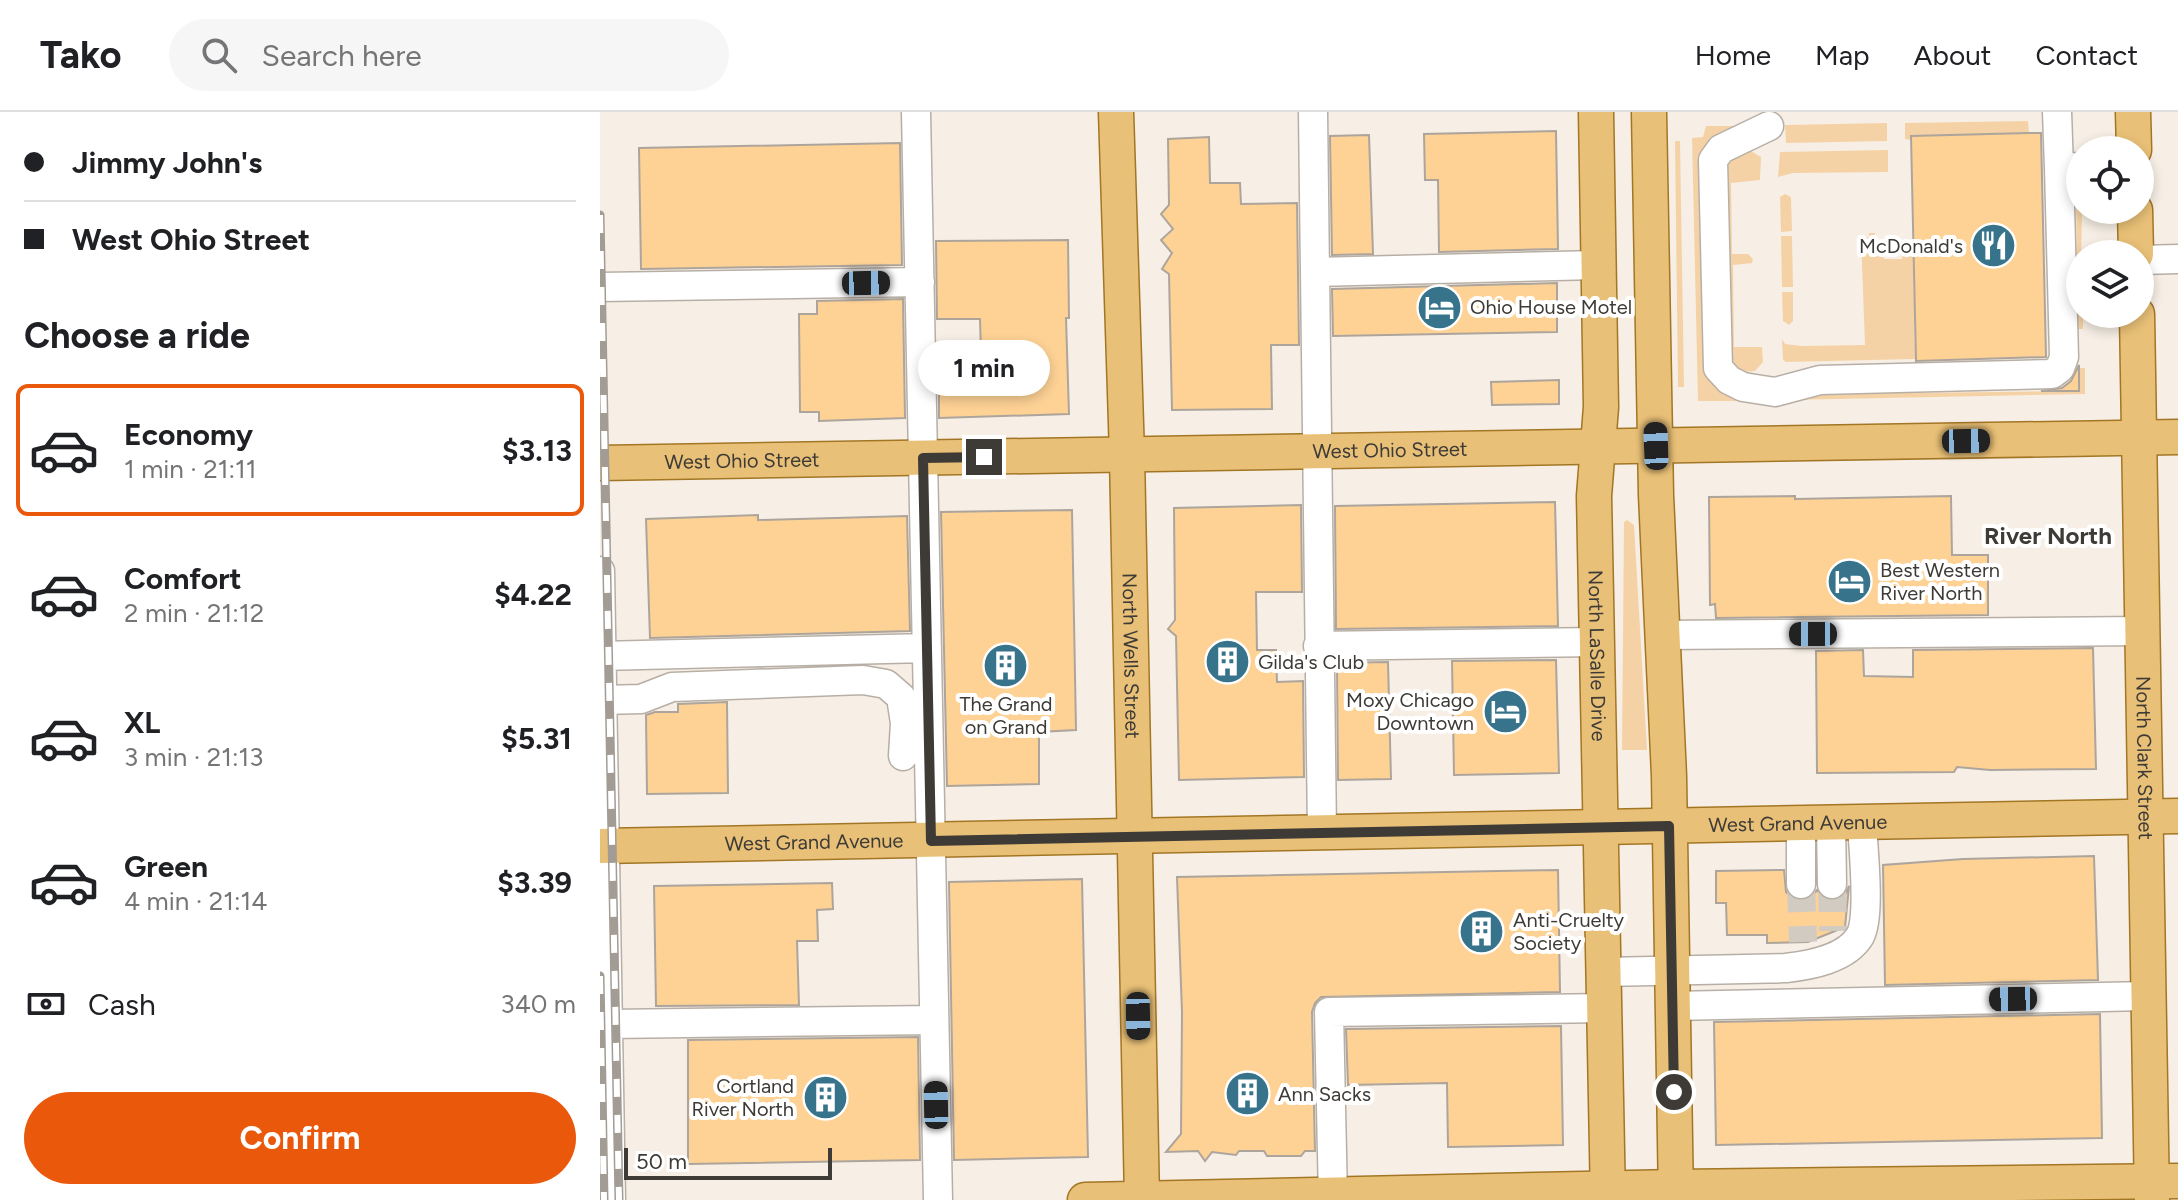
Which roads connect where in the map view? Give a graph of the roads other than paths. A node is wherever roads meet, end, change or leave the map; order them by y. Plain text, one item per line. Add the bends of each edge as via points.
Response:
1 (916, 112) edge
2 (1116, 112) edge
3 (1313, 112) edge
4 (1596, 112) edge
5 (1649, 112) edge
6 (2057, 112) edge
7 (2133, 112) edge
8 (1769, 126) dead end
9 (2134, 136) edge
10 (2066, 151) edge
11 (2068, 224) edge
12 (2178, 259) edge
13 (2154, 260) edge
14 (1597, 265) junction
15 (1315, 272) junction
16 (920, 282) junction
17 (600, 287) edge
18 (2137, 328) edge
19 (2178, 437) edge
20 (2139, 439) junction
21 (1656, 446) junction
22 (1598, 447) junction
23 (1317, 452) junction
24 (1127, 455) junction
25 (923, 458) junction
26 (600, 463) edge
27 (600, 571) edge
28 (2142, 631) junction
29 (1664, 635) junction
30 (1598, 642) junction
31 (1318, 646) junction
32 (927, 648) junction
33 (782, 652) junction
34 (601, 656) edge
35 (782, 682) junction
36 (603, 700) junction
37 (903, 756) dead end
38 (2162, 816) edge
39 (1831, 823) junction
40 (1669, 826) junction
41 (1601, 828) junction
42 (1322, 834) junction
43 (1135, 837) junction
44 (931, 841) junction
45 (603, 846) edge
46 (1672, 970) junction
47 (1604, 972) junction
48 (2148, 996) junction
49 (1673, 1006) junction
50 (1605, 1008) junction
51 (934, 1020) junction
52 (609, 1024) junction
53 (2160, 1188) edge
54 (1676, 1194) edge
55 (1608, 1195) edge
56 (1333, 1197) edge
57 (1142, 1199) edge
58 (611, 1200) edge
59 (938, 1200) edge
60 (1085, 1200) edge

1 - 16 street
2 - 24 main road, North Wells Street
3 - 15 street
4 - 14 main road, North LaSalle Drive
5 - 21 main road
6 - 10 street
7 - 9 main road
8 - 11 street via 1721,149 1713,160 1718,368 1743,387 1775,392 1820,380 2052,374 2064,357
12 - 13 street
14 - 15 street
14 - 22 main road, North LaSalle Drive
15 - 23 street
16 - 17 street
16 - 25 street
18 - 20 main road, North Clark Street
19 - 20 main road, West Ohio Street
20 - 21 main road, West Ohio Street
20 - 28 main road, North Clark Street
21 - 22 main road, West Ohio Street
21 - 29 main road
22 - 23 main road, West Ohio Street
22 - 30 main road, North LaSalle Drive
23 - 24 main road, West Ohio Street
23 - 31 street
24 - 25 main road, West Ohio Street
24 - 43 main road, North Wells Street
25 - 26 main road, West Ohio Street
25 - 32 street
27 - 34 street
28 - 29 street
28 - 38 main road, North Clark Street
29 - 40 main road
30 - 31 street
30 - 41 main road, North LaSalle Drive
31 - 42 street
32 - 33 street
32 - 44 street
33 - 34 street
33 - 35 street
34 - 36 street
35 - 36 street via 672,687 641,699
35 - 37 street via 886,684 901,697
36 - 45 street
38 - 39 main road, West Grand Avenue
38 - 48 main road, North Clark Street
39 - 39 street via 1825,884
39 - 40 main road, West Grand Avenue
39 - 46 street via 1864,917 1859,938
40 - 41 main road, West Grand Avenue
40 - 46 main road
41 - 42 main road, West Grand Avenue
41 - 47 main road, North LaSalle Drive
42 - 43 main road, West Grand Avenue
43 - 44 main road, West Grand Avenue
43 - 57 main road, North Wells Street
44 - 45 main road, West Grand Avenue
44 - 51 street
45 - 52 street
46 - 47 street
46 - 49 main road
47 - 50 main road, North LaSalle Drive
48 - 49 street
48 - 53 main road, North Clark Street
49 - 54 main road
50 - 55 main road, North LaSalle Drive
50 - 56 street via 1329,1012
51 - 52 street
51 - 59 street
52 - 58 street
53 - 54 main road
54 - 55 main road
55 - 56 main road
56 - 57 main road
57 - 60 main road

